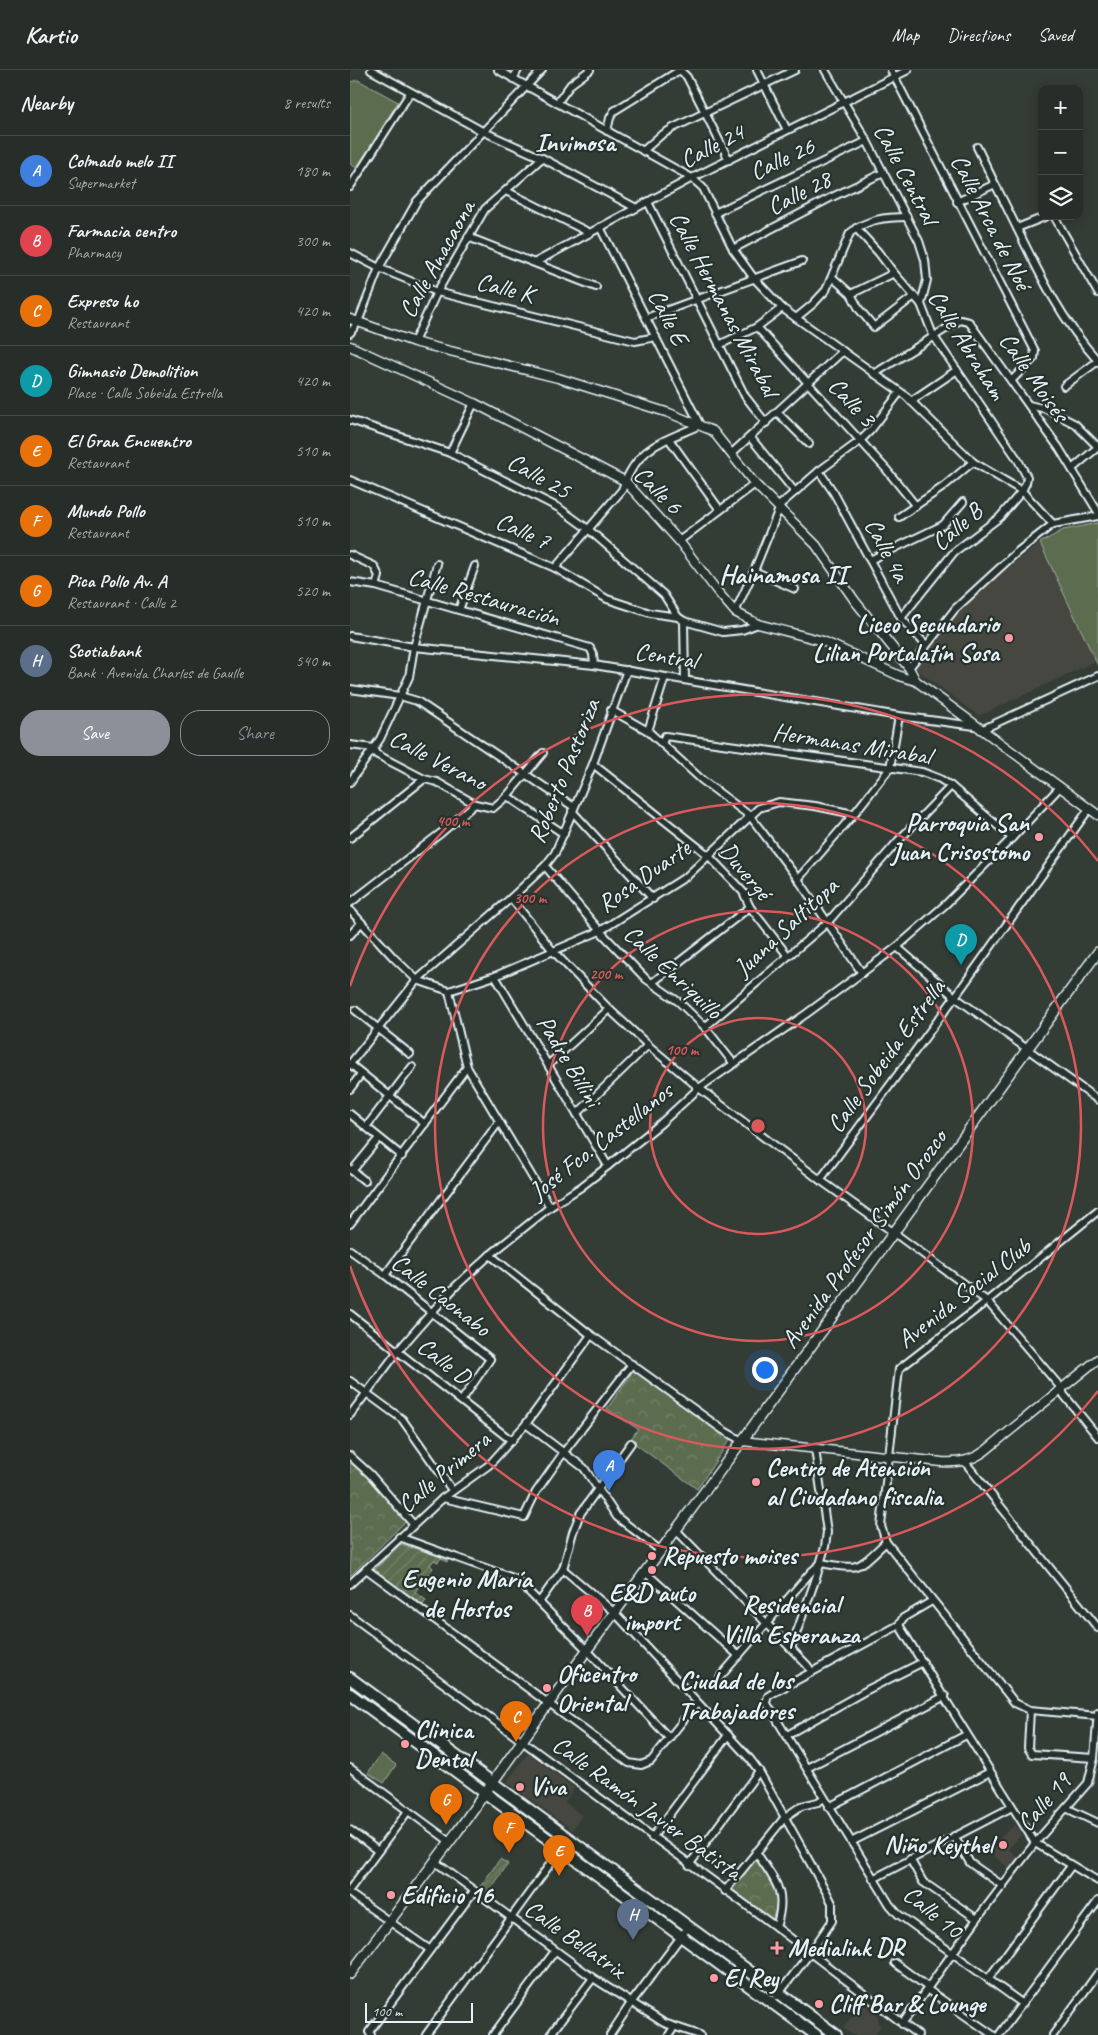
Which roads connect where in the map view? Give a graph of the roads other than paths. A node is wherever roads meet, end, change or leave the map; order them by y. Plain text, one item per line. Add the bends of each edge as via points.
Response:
1 (371, 70) edge
2 (498, 70) edge
3 (518, 70) edge
4 (542, 70) edge
5 (590, 70) edge
6 (680, 70) edge
7 (757, 70) edge
8 (795, 70) edge
9 (825, 70) edge
10 (908, 70) edge
11 (893, 73) edge
12 (513, 79) junction
13 (764, 84) junction
14 (527, 86) junction
15 (410, 93) junction
16 (844, 102) junction
17 (557, 103) junction
18 (706, 112) junction
19 (787, 130) junction
20 (482, 131) junction
21 (607, 131) junction
22 (867, 141) junction
23 (977, 146) dead end
24 (643, 151) junction
25 (542, 158) junction
26 (729, 160) junction
27 (883, 173) junction
28 (692, 178) junction
29 (995, 184) junction
30 (350, 187) edge
31 (506, 191) junction
32 (648, 202) junction
33 (957, 202) junction
34 (636, 208) junction
35 (715, 213) junction
36 (907, 217) junction
37 (1038, 220) edge
38 (1056, 220) edge
39 (600, 227) junction
40 (856, 228) junction
41 (1017, 228) junction
42 (590, 233) junction
43 (468, 236) junction
44 (733, 249) junction
45 (350, 253) edge
46 (802, 261) dead end
47 (536, 262) junction
48 (378, 268) junction
49 (894, 273) junction
50 (753, 277) junction
51 (832, 277) junction
52 (596, 287) dead end
53 (437, 292) junction
54 (1098, 293) edge
55 (852, 294) junction
56 (913, 297) junction
57 (697, 300) junction
58 (921, 304) junction
59 (782, 308) junction
60 (646, 318) junction
61 (796, 318) junction
62 (354, 320) edge
63 (757, 327) junction
64 (350, 333) edge
65 (933, 335) junction
66 (656, 337) junction
67 (414, 342) junction
68 (719, 345) junction
69 (350, 346) edge
70 (843, 351) junction
71 (1098, 361) edge
72 (957, 370) junction
73 (874, 374) junction
74 (1012, 380) junction
75 (808, 384) junction
76 (1064, 386) dead end
77 (900, 392) junction
78 (911, 401) junction
79 (474, 403) junction
80 (1029, 405) junction
81 (778, 412) junction
82 (350, 420) edge
83 (766, 423) junction
84 (700, 425) junction
85 (750, 437) junction
86 (669, 439) junction
87 (860, 441) junction
88 (809, 444) dead end
89 (1098, 447) edge
90 (450, 453) junction
91 (732, 453) junction
92 (973, 462) junction
93 (1072, 469) junction
94 (819, 471) junction
95 (350, 480) edge
96 (625, 481) junction
97 (755, 484) junction
98 (1022, 491) junction
99 (795, 492) junction
100 (963, 502) dead end
101 (916, 506) junction
102 (781, 508) junction
103 (720, 510) junction
104 (1098, 514) edge
105 (899, 517) dead end
106 (1053, 524) junction
107 (588, 529) junction
108 (680, 541) junction
109 (350, 555) edge
110 (870, 560) junction
111 (437, 564) dead end
112 (475, 566) dead end
113 (555, 568) junction
114 (754, 571) junction
115 (350, 582) edge
116 (376, 586) junction
117 (795, 589) dead end
118 (426, 601) junction
119 (459, 610) junction
120 (735, 612) junction
121 (901, 618) junction
122 (681, 619) junction
123 (758, 624) junction
124 (350, 636) edge
125 (926, 645) junction
126 (414, 647) junction
127 (594, 665) junction
128 (909, 668) junction
129 (626, 670) junction
130 (1098, 676) edge
131 (665, 677) junction
132 (685, 680) junction
133 (916, 681) junction
134 (350, 689) edge
135 (400, 696) junction
136 (611, 710) junction
137 (899, 716) junction
138 (978, 728) junction
139 (648, 731) junction
140 (662, 744) junction
141 (350, 745) edge
142 (373, 748) junction
143 (543, 752) dead end
144 (593, 764) junction
145 (890, 768) junction
146 (526, 774) junction
147 (424, 779) junction
148 (350, 782) edge
149 (950, 786) junction
150 (1060, 787) junction
151 (506, 796) junction
152 (475, 804) junction
153 (573, 809) junction
154 (1089, 809) junction
155 (854, 814) junction
156 (750, 816) junction
157 (1098, 816) edge
158 (564, 834) junction
159 (350, 838) edge
160 (1012, 838) junction
161 (708, 855) junction
162 (545, 866) junction
163 (798, 879) junction
164 (511, 898) junction
165 (653, 899) junction
166 (350, 903) edge
167 (750, 907) junction
168 (350, 910) edge
169 (828, 922) junction
170 (361, 923) junction
171 (600, 931) junction
172 (350, 936) edge
173 (897, 947) junction
174 (552, 951) junction
175 (788, 956) junction
176 (1097, 956) edge
177 (862, 973) junction
178 (495, 976) junction
179 (417, 980) junction
180 (653, 982) junction
181 (448, 991) junction
182 (955, 997) junction
183 (609, 1009) junction
184 (356, 1010) dead end
185 (705, 1027) junction
186 (379, 1028) junction
187 (648, 1045) junction
188 (1028, 1048) junction
189 (410, 1054) dead end
190 (734, 1064) junction
191 (548, 1065) junction
192 (412, 1067) dead end
193 (467, 1067) junction
194 (361, 1074) junction
195 (699, 1088) junction
196 (350, 1089) edge
197 (391, 1095) junction
198 (1098, 1100) edge
199 (350, 1114) edge
200 (577, 1114) junction
201 (499, 1122) junction
202 (425, 1124) junction
203 (366, 1126) junction
204 (379, 1138) junction
205 (402, 1156) junction
206 (608, 1166) junction
207 (351, 1170) edge
208 (820, 1180) junction
209 (365, 1181) dead end
210 (550, 1207) junction
211 (1098, 1211) edge
212 (350, 1224) edge
213 (893, 1232) junction
214 (350, 1250) edge
215 (490, 1255) junction
216 (385, 1276) junction
217 (987, 1301) junction
218 (430, 1313) junction
219 (350, 1314) edge
220 (591, 1335) junction
221 (398, 1351) junction
222 (1098, 1359) edge
223 (632, 1364) junction
224 (350, 1381) edge
225 (1062, 1389) junction
226 (366, 1393) junction
227 (462, 1400) junction
228 (350, 1415) edge
229 (526, 1424) junction
230 (1098, 1437) edge
231 (512, 1441) junction
232 (742, 1441) junction
233 (631, 1443) dead end
234 (815, 1449) junction
235 (564, 1452) junction
236 (350, 1456) edge
237 (887, 1456) junction
238 (965, 1462) junction
239 (598, 1488) junction
240 (452, 1490) junction
241 (443, 1498) junction
242 (413, 1524) junction
243 (676, 1530) junction
244 (399, 1537) junction
245 (886, 1542) junction
246 (661, 1550) junction
247 (820, 1564) junction
248 (366, 1569) junction
249 (564, 1569) junction
250 (645, 1572) junction
251 (350, 1584) edge
252 (540, 1601) junction
253 (932, 1601) junction
254 (615, 1613) junction
255 (350, 1615) edge
256 (766, 1624) junction
257 (899, 1626) junction
258 (1098, 1628) edge
259 (791, 1648) junction
260 (587, 1650) junction
261 (739, 1656) junction
262 (923, 1662) junction
263 (812, 1672) junction
264 (720, 1677) dead end
265 (350, 1678) edge
266 (350, 1694) edge
267 (945, 1696) junction
268 (697, 1703) junction
269 (548, 1705) junction
270 (1030, 1710) junction
271 (1098, 1712) edge
272 (1098, 1716) edge
273 (728, 1735) junction
274 (787, 1735) junction
275 (966, 1735) junction
276 (669, 1738) junction
277 (522, 1741) junction
278 (1094, 1758) junction
279 (350, 1768) edge
280 (807, 1768) junction
281 (759, 1771) junction
282 (990, 1772) junction
283 (1095, 1776) edge
284 (492, 1783) junction
285 (484, 1793) junction
286 (824, 1798) junction
287 (1012, 1806) junction
288 (829, 1807) junction
289 (1066, 1808) junction
290 (408, 1811) junction
291 (785, 1817) junction
292 (1098, 1823) edge
293 (350, 1830) edge
294 (954, 1836) junction
295 (652, 1838) junction
296 (449, 1841) junction
297 (851, 1842) junction
298 (1035, 1843) junction
299 (561, 1849) junction
300 (378, 1850) junction
301 (756, 1852) junction
302 (910, 1859) junction
303 (434, 1861) junction
304 (689, 1865) junction
305 (1071, 1866) junction
306 (873, 1879) junction
307 (1098, 1881) edge
308 (1003, 1886) junction
309 (350, 1889) edge
310 (474, 1891) junction
311 (725, 1891) junction
312 (350, 1894) edge
313 (1098, 1901) edge
314 (511, 1919) junction
315 (977, 1919) junction
316 (389, 1922) junction
317 (689, 1926) junction
318 (776, 1927) junction
319 (682, 1937) junction
320 (429, 1949) junction
321 (555, 1951) junction
322 (810, 1953) junction
323 (953, 1954) junction
324 (895, 1963) dead end
325 (1098, 1972) edge
326 (350, 1974) edge
327 (593, 1978) junction
328 (988, 1979) junction
329 (928, 1990) junction
330 (779, 1993) junction
331 (772, 2002) junction
332 (631, 2003) junction
333 (1023, 2004) junction
334 (902, 2024) junction
335 (674, 2027) junction
336 (371, 2035) edge
337 (426, 2035) edge
338 (493, 2035) edge
339 (550, 2035) edge
340 (610, 2035) edge
341 (669, 2035) edge
342 (700, 2035) edge
343 (816, 2035) edge
344 (836, 2035) edge
345 (918, 2035) edge
346 (993, 2035) edge
347 (999, 2035) edge
348 (1053, 2035) edge

1 - 15 street, Calle Hermanas Mirabal
2 - 12 street
3 - 12 street
4 - 14 street
5 - 17 street via 570,84
6 - 18 street
6 - 21 street via 614,111
7 - 13 street
8 - 13 street
9 - 16 street, Calle Central
10 - 11 street, Calle 24
11 - 16 street, Calle 24
11 - 33 street, Calle Arca de Noé
12 - 14 street
13 - 18 street
13 - 19 street
14 - 17 street
14 - 20 street
15 - 20 street, Calle Hermanas Mirabal
15 - 30 street
16 - 19 street, Calle 24
16 - 22 street, Calle Central
17 - 21 street
18 - 24 street via 660,136
18 - 26 street
19 - 26 street, Calle 24
20 - 25 street, Calle Hermanas Mirabal
20 - 48 street via 417,201
21 - 24 street
22 - 27 street, Calle Central
22 - 35 street, Calle 26
23 - 29 street
24 - 28 street
25 - 31 street, Calle Anacaona
25 - 34 street, Calle Hermanas Mirabal
26 - 28 street, Calle 24
27 - 36 street, Calle Central
27 - 44 street, Calle 28
28 - 32 street, Calle 24
28 - 35 street via 703,188
29 - 33 street
29 - 41 street
31 - 42 street
31 - 43 street, Calle Anacaona via 485,209
32 - 34 street, Calle 24
32 - 57 street, Calle Hermanas Mirabal
33 - 74 street, Calle Arca de Noé via 1035,351 1034,358
34 - 39 street, Calle 24
35 - 44 street
36 - 40 street via 875,219
36 - 58 street, Calle Central via 925,260 927,280
37 - 41 street
38 - 54 street
39 - 42 street, Calle 24
39 - 60 street, Calle E
40 - 49 street, Calle Abraham
40 - 51 street via 847,240
41 - 71 street via 1053,299
42 - 47 street, Calle 24
43 - 47 street
43 - 53 street, Calle Anacaona
44 - 50 street
45 - 48 street, Calle K
46 - 50 street
47 - 52 street
48 - 53 street, Calle K
48 - 62 street
49 - 55 street
49 - 56 street, Calle Abraham
50 - 57 street
50 - 59 street
51 - 55 street
51 - 61 street via 826,290
53 - 66 street, Calle K via 635,341
53 - 67 street, Calle Anacaona
55 - 56 street via 859,310 874,327
56 - 58 street, Calle Abraham
57 - 60 street
57 - 68 street, Calle Hermanas Mirabal
58 - 65 street, Calle Abraham
59 - 61 street
59 - 63 street
60 - 66 street, Calle E
61 - 70 street
62 - 64 street
62 - 67 street
63 - 68 street
63 - 75 street, Calle 3
65 - 72 street, Calle Abraham
65 - 73 street
65 - 74 street, Calle Moisés via 965,319
66 - 84 street, Calle E
67 - 84 street via 558,378
68 - 83 street, Calle Hermanas Mirabal via 745,396
69 - 79 street, Calle 6
70 - 73 street
70 - 75 street
71 - 76 street
72 - 78 street
72 - 98 street, Calle Abraham via 1023,469 1026,483
73 - 77 street
74 - 80 street, Calle Moisés
75 - 81 street
75 - 87 street, Calle 3
77 - 78 street
77 - 87 street
78 - 92 street
79 - 90 street
79 - 96 street, Calle 6
80 - 89 street via 1046,409 1075,424
80 - 93 street, Calle Moisés
81 - 83 street
81 - 88 street
82 - 90 street, Calle 25
83 - 85 street
84 - 86 street
84 - 91 street via 713,431
85 - 91 street
85 - 99 street
86 - 96 street via 658,442 643,453
86 - 103 street
87 - 94 street
87 - 101 street, Calle 3
89 - 93 street
90 - 107 street, Calle 25 via 559,508
91 - 97 street
92 - 98 street
92 - 101 street
93 - 104 street, Calle Moisés
94 - 99 street
94 - 110 street, Calle 4a
95 - 113 street, Calle 7
96 - 107 street via 622,490
96 - 108 street, Calle 6
97 - 102 street
97 - 103 street
98 - 106 street
98 - 121 street, Calle B via 1000,517 954,552
99 - 102 street
100 - 110 street via 943,525
101 - 105 street
102 - 114 street
102 - 128 street via 816,545 855,602
103 - 108 street
104 - 106 street
106 - 125 street via 955,609
107 - 113 street
107 - 122 street, Calle 25 via 664,594
108 - 120 street, Calle 6
109 - 116 street via 374,566 379,576
110 - 121 street, Calle 4a
111 - 118 street
112 - 119 street
113 - 122 street, Calle 7 via 614,601
114 - 117 street
114 - 120 street
115 - 116 street, Calle Restauración
116 - 118 street, Calle Restauración
118 - 119 street, Calle Restauración
118 - 126 street
119 - 127 street, Calle Restauración via 590,648
120 - 123 street, Calle 6
121 - 125 street, Calle 4a
122 - 123 street, Calle 7 via 723,632
122 - 132 street
123 - 133 street, Calle 6 via 823,641 902,678
124 - 126 street, Central
125 - 128 street
126 - 127 street, Central
126 - 135 street via 409,677
127 - 129 street, Central
128 - 133 street
129 - 131 street, Central
129 - 136 street, Roberto Pastoriza
130 - 138 street
131 - 132 street, Central
131 - 139 street
132 - 137 street, Central
133 - 138 street
134 - 135 street
135 - 142 street via 380,740
135 - 146 street via 417,701
136 - 139 street
136 - 144 street, Roberto Pastoriza
137 - 138 street, Central
137 - 145 street
138 - 150 street
139 - 140 street
140 - 145 street, Hermanas Mirabal via 665,736
140 - 156 street via 702,780
141 - 142 street, Calle Verano
142 - 147 street, Calle Verano via 376,754
142 - 148 street
143 - 146 street, Calle Verano
144 - 153 street, Roberto Pastoriza
144 - 161 street, Duvergé
145 - 149 street, Hermanas Mirabal via 922,772
145 - 155 street
146 - 151 street, Calle Verano
146 - 153 street
147 - 152 street, Calle Verano via 437,782
147 - 159 street
149 - 160 street, Hermanas Mirabal
149 - 169 street, Juana Saltitopa
150 - 154 street
150 - 160 street, José Fco. Castellanos
151 - 152 street, Calle Verano via 494,808
151 - 158 street
152 - 166 street
153 - 158 street, Roberto Pastoriza
153 - 165 street
154 - 157 street
154 - 182 street, Calle Sobeida Estrella
155 - 156 street, Rosa Duarte via 779,802 759,808
155 - 163 street
156 - 161 street, Rosa Duarte
156 - 163 street
158 - 162 street, Roberto Pastoriza
160 - 173 street, José Fco. Castellanos
161 - 165 street, Rosa Duarte via 687,876
161 - 167 street, Duvergé via 743,892
162 - 164 street, Roberto Pastoriza
162 - 171 street, Calle Enriquillo
163 - 169 street
164 - 174 street
164 - 179 street, Roberto Pastoriza
165 - 171 street, Rosa Duarte
167 - 175 street, Duvergé
167 - 180 street
168 - 170 street
169 - 175 street, Juana Saltitopa
169 - 177 street
170 - 172 street
170 - 179 street
171 - 174 street, Rosa Duarte
171 - 180 street, Calle Enriquillo via 646,979
173 - 177 street, José Fco. Castellanos
173 - 182 street
174 - 178 street, Rosa Duarte
174 - 183 street
175 - 185 street, Juana Saltitopa
176 - 188 main road, Avenida Profesor Simón Orozco
177 - 190 street, José Fco. Castellanos
178 - 181 street, Rosa Duarte
178 - 191 street, Padre Billini
179 - 181 street
179 - 186 street, Roberto Pastoriza
180 - 185 street, Calle Enriquillo
181 - 193 street
182 - 188 street
182 - 208 street, Calle Sobeida Estrella
183 - 187 street
183 - 191 street
184 - 186 street
185 - 190 street, Calle Enriquillo
186 - 189 street
186 - 194 street, Roberto Pastoriza via 350,1064
187 - 195 street
187 - 200 street
188 - 198 street
188 - 213 main road, Avenida Profesor Simón Orozco
190 - 195 street, José Fco. Castellanos
191 - 200 street, Padre Billini
192 - 197 street
193 - 201 street
193 - 202 street
194 - 196 street
194 - 197 street
195 - 206 street, José Fco. Castellanos
195 - 208 street
197 - 202 street
197 - 203 street
199 - 203 street
200 - 206 street, Padre Billini
201 - 210 street
201 - 216 street
202 - 205 street
203 - 204 street
204 - 205 street
204 - 207 street
205 - 212 street
206 - 210 street, José Fco. Castellanos
207 - 209 street
208 - 213 street
210 - 215 street, José Fco. Castellanos
211 - 217 street, Avenida Social Club
213 - 217 street
213 - 232 main road, Avenida Profesor Simón Orozco
214 - 216 street, Calle Caonabo
215 - 218 street, José Fco. Castellanos
215 - 220 street
216 - 218 street, Calle Caonabo
217 - 225 street
217 - 237 street, Avenida Social Club via 899,1370
218 - 221 street, José Fco. Castellanos
218 - 227 street, Calle Caonabo via 490,1359
219 - 221 street, Calle D
220 - 223 street
220 - 229 street, Calle Primera
221 - 226 street, José Fco. Castellanos
221 - 227 street, Calle D
222 - 225 street
223 - 232 street
223 - 235 street
224 - 226 street
225 - 230 street via 1064,1396
225 - 238 street
226 - 228 street, José Fco. Castellanos
226 - 240 street via 402,1419
227 - 231 street, Calle D
229 - 231 street, Calle Primera
229 - 235 street
231 - 240 street, Calle Primera via 489,1465
232 - 234 street
232 - 243 main road, Avenida Profesor Simón Orozco
233 - 239 street
234 - 237 street
234 - 247 street via 827,1532
235 - 239 street via 584,1468
235 - 241 street via 536,1492 524,1516
236 - 242 street
237 - 238 street
237 - 245 street, Avenida Social Club via 881,1526
238 - 258 street
239 - 246 street via 617,1517
239 - 249 street via 576,1523
240 - 241 street, Calle Primera
241 - 242 street, Calle Primera
242 - 244 street, Calle Primera
243 - 246 main road, Avenida Profesor Simón Orozco
243 - 256 street
244 - 248 street, Calle Primera
244 - 252 street via 516,1578
245 - 247 street via 858,1567
245 - 253 street
246 - 250 main road, Avenida Profesor Simón Orozco
247 - 256 street
247 - 259 street
248 - 251 street, Calle Primera
248 - 269 street
249 - 252 street
249 - 254 street
250 - 254 main road, Avenida Profesor Simón Orozco
250 - 261 street
252 - 260 street
253 - 257 street via 903,1618
253 - 270 street via 1015,1703
254 - 260 main road, Avenida Profesor Simón Orozco
254 - 268 street
255 - 277 street, Calle Ramón Javier Batista
256 - 259 street
256 - 261 street
257 - 262 street
257 - 263 street
259 - 263 street
260 - 269 main road, Avenida Profesor Simón Orozco
260 - 276 street
261 - 264 street
262 - 267 street
262 - 274 street
263 - 274 street, Calle 10 via 766,1699
265 - 284 main road
266 - 285 main road
267 - 275 street
267 - 280 street
268 - 273 street
268 - 276 street
269 - 276 street via 635,1766 651,1761
269 - 277 main road, Avenida Profesor Simón Orozco
270 - 272 street
270 - 278 street via 1028,1748 1032,1754
271 - 272 street
272 - 278 street
273 - 281 street
273 - 295 street
274 - 280 street, Calle 10
275 - 282 street
275 - 288 street
277 - 284 main road, Avenida Profesor Simón Orozco
277 - 295 street, Calle Ramón Javier Batista
278 - 283 street
279 - 290 street
280 - 286 street, Calle 10
281 - 291 street
281 - 304 street
282 - 287 street
282 - 297 street
283 - 289 street, Calle 19
284 - 285 main road, Avenida Profesor Simón Orozco
284 - 317 main road
285 - 296 main road, Avenida Profesor Simón Orozco
285 - 299 main road
286 - 288 street, Calle 10
286 - 291 street via 801,1806
287 - 294 street
287 - 298 street
288 - 297 street, Calle 10
289 - 292 street
289 - 298 street, Calle 19
290 - 296 street
290 - 300 street
291 - 301 street
291 - 322 street via 832,1903 832,1921
293 - 300 street
294 - 302 street
294 - 308 street via 970,1863
295 - 304 street, Calle Ramón Javier Batista
296 - 303 main road, Avenida Profesor Simón Orozco
297 - 306 street, Calle 10
298 - 305 street
298 - 308 street, Calle 19
299 - 314 street
299 - 319 main road
300 - 309 street
301 - 311 street
301 - 318 street via 780,1891 781,1908
302 - 306 street
302 - 315 street via 923,1882
303 - 310 street, Calle Bellatrix
303 - 316 main road, Avenida Profesor Simón Orozco
304 - 311 street, Calle Ramón Javier Batista
305 - 307 street
305 - 328 street
306 - 323 street, Calle 10 via 898,1914
308 - 315 street, Calle 19
310 - 314 street, Calle Bellatrix
310 - 320 street
311 - 318 street, Calle Ramón Javier Batista
312 - 316 street
313 - 333 street
314 - 321 street, Calle Bellatrix
314 - 337 street
315 - 323 street, Calle 19
316 - 320 street
316 - 326 main road, Avenida Profesor Simón Orozco
317 - 319 street
317 - 330 main road
318 - 322 street, Calle Ramón Javier Batista
319 - 331 main road
319 - 332 street
320 - 336 street via 369,2032
321 - 327 street, Calle Bellatrix
321 - 338 street
322 - 330 street
322 - 334 street, Calle Ramón Javier Batista
323 - 328 street, Calle 10
323 - 329 street, Calle 19
324 - 329 street
325 - 348 street
327 - 332 street, Calle Bellatrix
327 - 339 street
328 - 333 street, Calle 10
329 - 334 street, Calle 19
329 - 346 street
330 - 331 street
330 - 344 main road
331 - 343 main road
332 - 335 street, Calle Bellatrix
332 - 340 street
333 - 347 street
334 - 345 street, Calle Ramón Javier Batista
335 - 341 street
335 - 342 street, Calle Bellatrix

